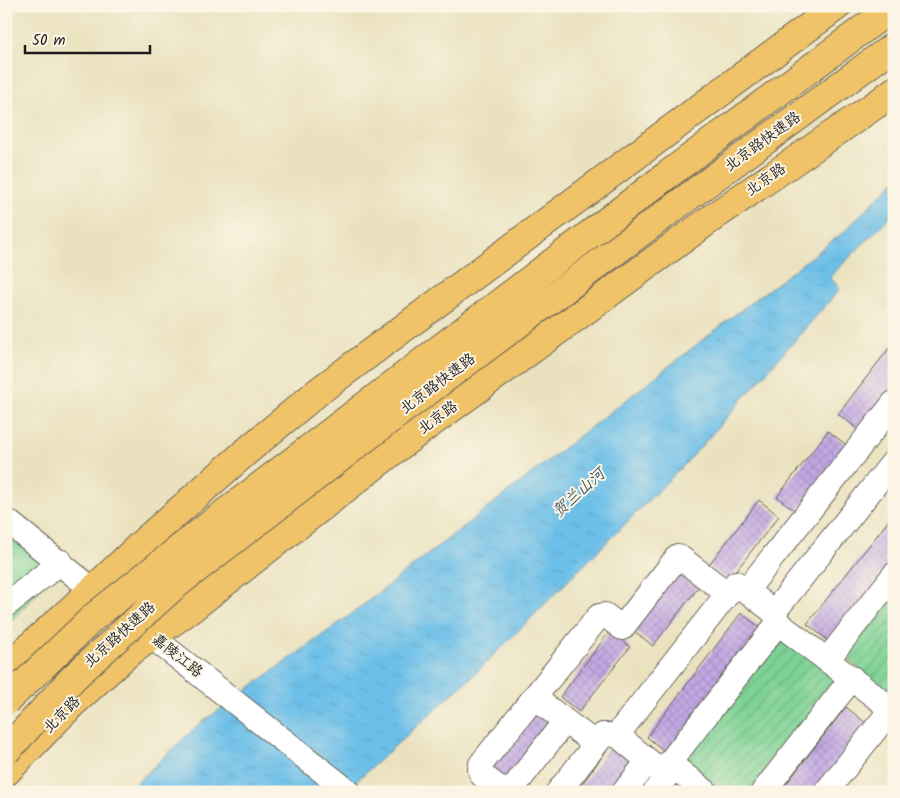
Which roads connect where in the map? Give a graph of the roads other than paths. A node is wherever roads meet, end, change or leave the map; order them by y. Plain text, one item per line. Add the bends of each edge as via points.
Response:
1 (837, 6) edge
2 (894, 6) edge
3 (894, 46) edge
4 (891, 94) edge
5 (894, 403) edge
6 (860, 446) junction
7 (892, 467) edge
8 (6, 520) edge
9 (61, 562) junction
10 (894, 575) edge
11 (93, 590) junction
12 (737, 592) junction
13 (6, 605) edge
14 (776, 618) junction
15 (152, 636) junction
16 (827, 660) junction
17 (6, 668) edge
18 (852, 678) junction
19 (534, 697) junction
20 (6, 701) edge
21 (565, 721) junction
22 (606, 740) junction
23 (6, 751) edge
24 (659, 762) junction
25 (6, 772) edge
26 (349, 792) edge
27 (504, 792) edge
28 (510, 792) edge
29 (558, 792) edge
30 (624, 792) edge
31 (655, 792) edge
32 (706, 792) edge
33 (763, 792) edge
34 (826, 792) edge

1 - 11 main road via 319,392 248,450
2 - 20 main road, 北京路快速路, bridge via 221,516 95,616
3 - 23 main road, 北京路快速路, bridge via 385,423 173,587 73,678
4 - 15 main road, 北京路 via 716,215 401,445
5 - 6 street
6 - 7 street
6 - 12 street
7 - 14 street
8 - 9 street, 嘉陵江路
9 - 11 street, 嘉陵江路
9 - 13 street
10 - 16 street
11 - 15 street, 嘉陵江路
11 - 17 main road
12 - 14 street
12 - 19 street via 678,556 622,628 605,615 599,616
12 - 22 street
14 - 16 street
14 - 24 street
15 - 25 main road, 北京路 via 126,654 71,705
15 - 26 street, 嘉陵江路
16 - 18 street
18 - 33 street
18 - 34 street via 882,700 887,708 886,716
19 - 21 street
19 - 27 street via 481,764 482,775
21 - 22 street
21 - 28 street
22 - 24 street
22 - 29 street
24 - 30 street
24 - 31 street via 668,774
24 - 32 street

